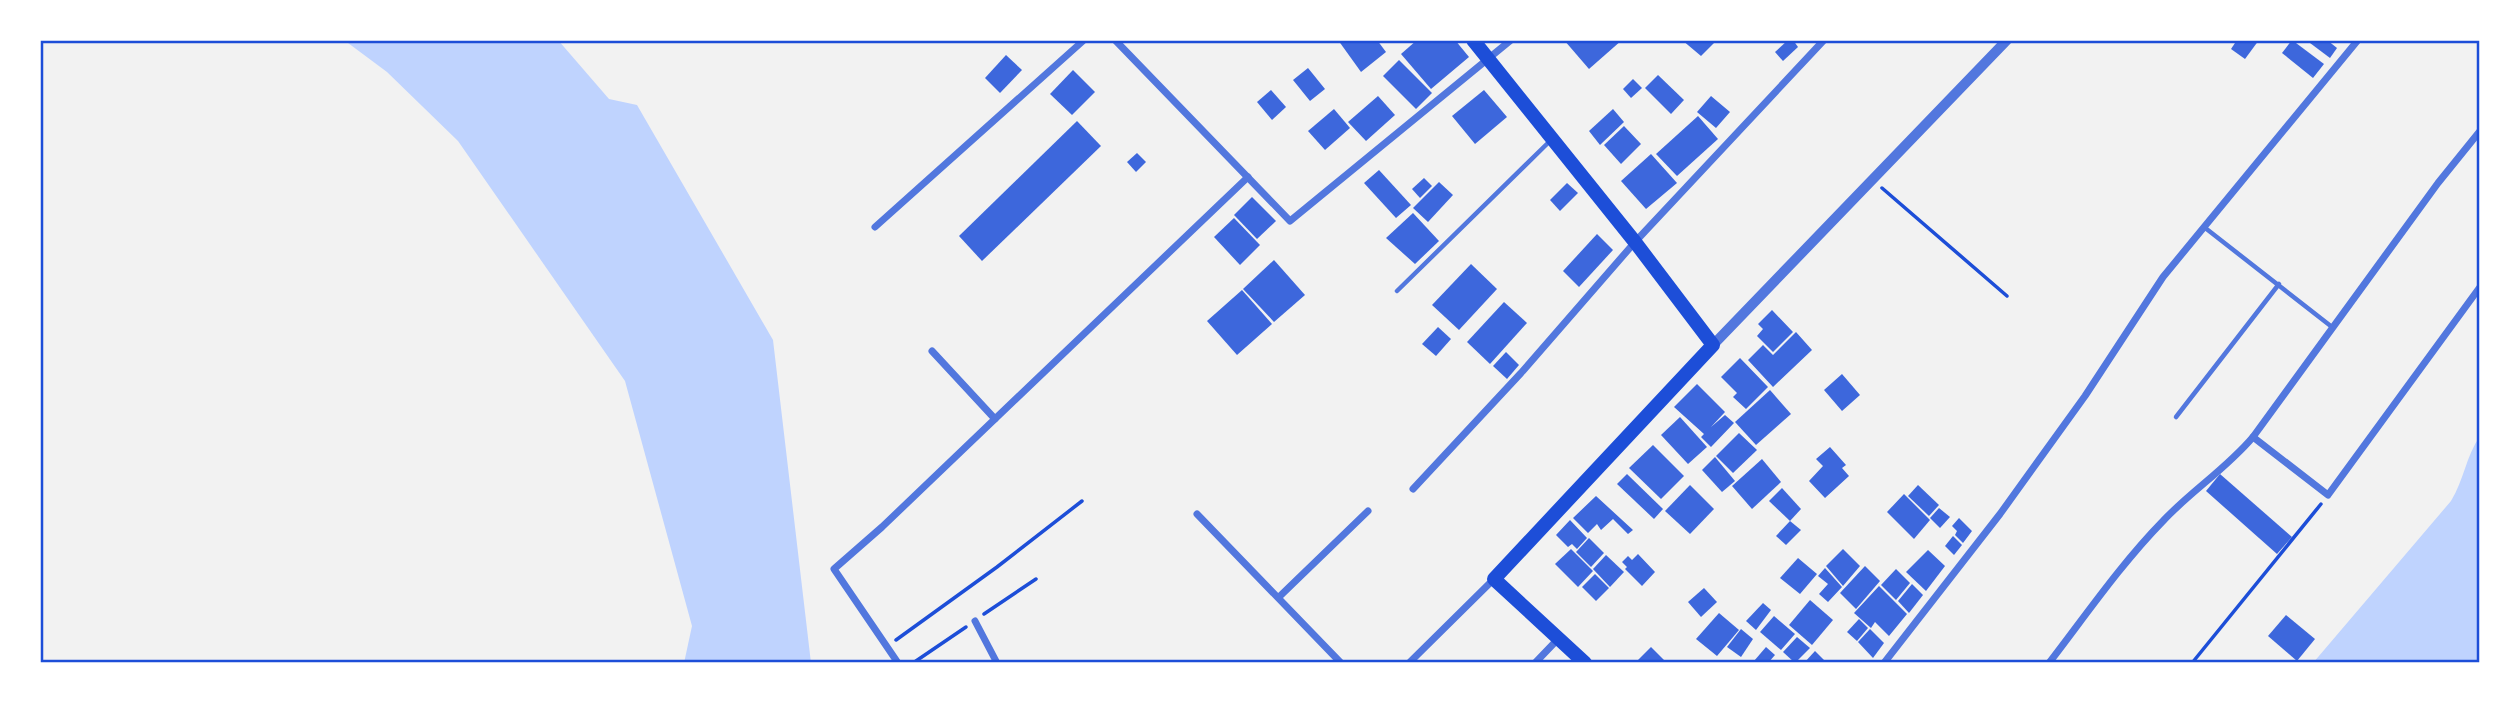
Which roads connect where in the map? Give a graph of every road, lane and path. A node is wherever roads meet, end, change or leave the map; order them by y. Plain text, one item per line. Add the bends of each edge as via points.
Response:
1 (1084, 40) edge
2 (1115, 40) edge
3 (1473, 40) edge
4 (1511, 40) edge
5 (1824, 40) edge
6 (2007, 40) edge
7 (2358, 40) edge
8 (1488, 60) junction
9 (2480, 131) edge
10 (1552, 139) junction
11 (1248, 177) junction
12 (1873, 180) junction
13 (875, 227) dead end
14 (2204, 227) junction
15 (1635, 243) junction
16 (2279, 284) junction
17 (2480, 287) edge
18 (1397, 291) dead end
19 (2007, 296) dead end
20 (2333, 327) junction
21 (1713, 345) junction
22 (932, 351) dead end
23 (2176, 417) dead end
24 (995, 419) junction
25 (2253, 437) junction
26 (1413, 489) dead end
27 (2328, 495) junction
28 (1082, 501) dead end
29 (1368, 511) dead end
30 (1197, 514) dead end
31 (1494, 579) junction
32 (1279, 597) junction
33 (975, 621) dead end
34 (1559, 639) junction
35 (888, 646) junction
36 (898, 663) edge
37 (997, 663) edge
38 (1341, 663) edge
39 (1409, 663) edge
40 (1535, 663) edge
41 (1585, 663) edge
42 (1884, 663) edge
43 (2049, 663) edge
44 (2192, 663) edge

1 - 13 street
2 - 11 street
3 - 8 main road
4 - 8 street
5 - 15 street
6 - 12 street
7 - 14 street
8 - 10 main road
8 - 11 street via 1290,220
9 - 20 street
10 - 15 main road
10 - 18 lane
11 - 24 street
12 - 19 path
12 - 21 street
14 - 16 lane
14 - 42 street via 2163,277 2000,514
15 - 21 main road
15 - 26 street
16 - 20 lane
16 - 23 lane
17 - 27 street
20 - 25 street
21 - 31 main road
22 - 24 street
24 - 35 street via 834,569
25 - 27 street
25 - 43 street via 2161,522
27 - 44 path
28 - 35 path
29 - 32 street
30 - 32 street
31 - 34 main road
31 - 39 street
32 - 38 street
33 - 37 street
34 - 40 street
34 - 41 main road
35 - 36 street

